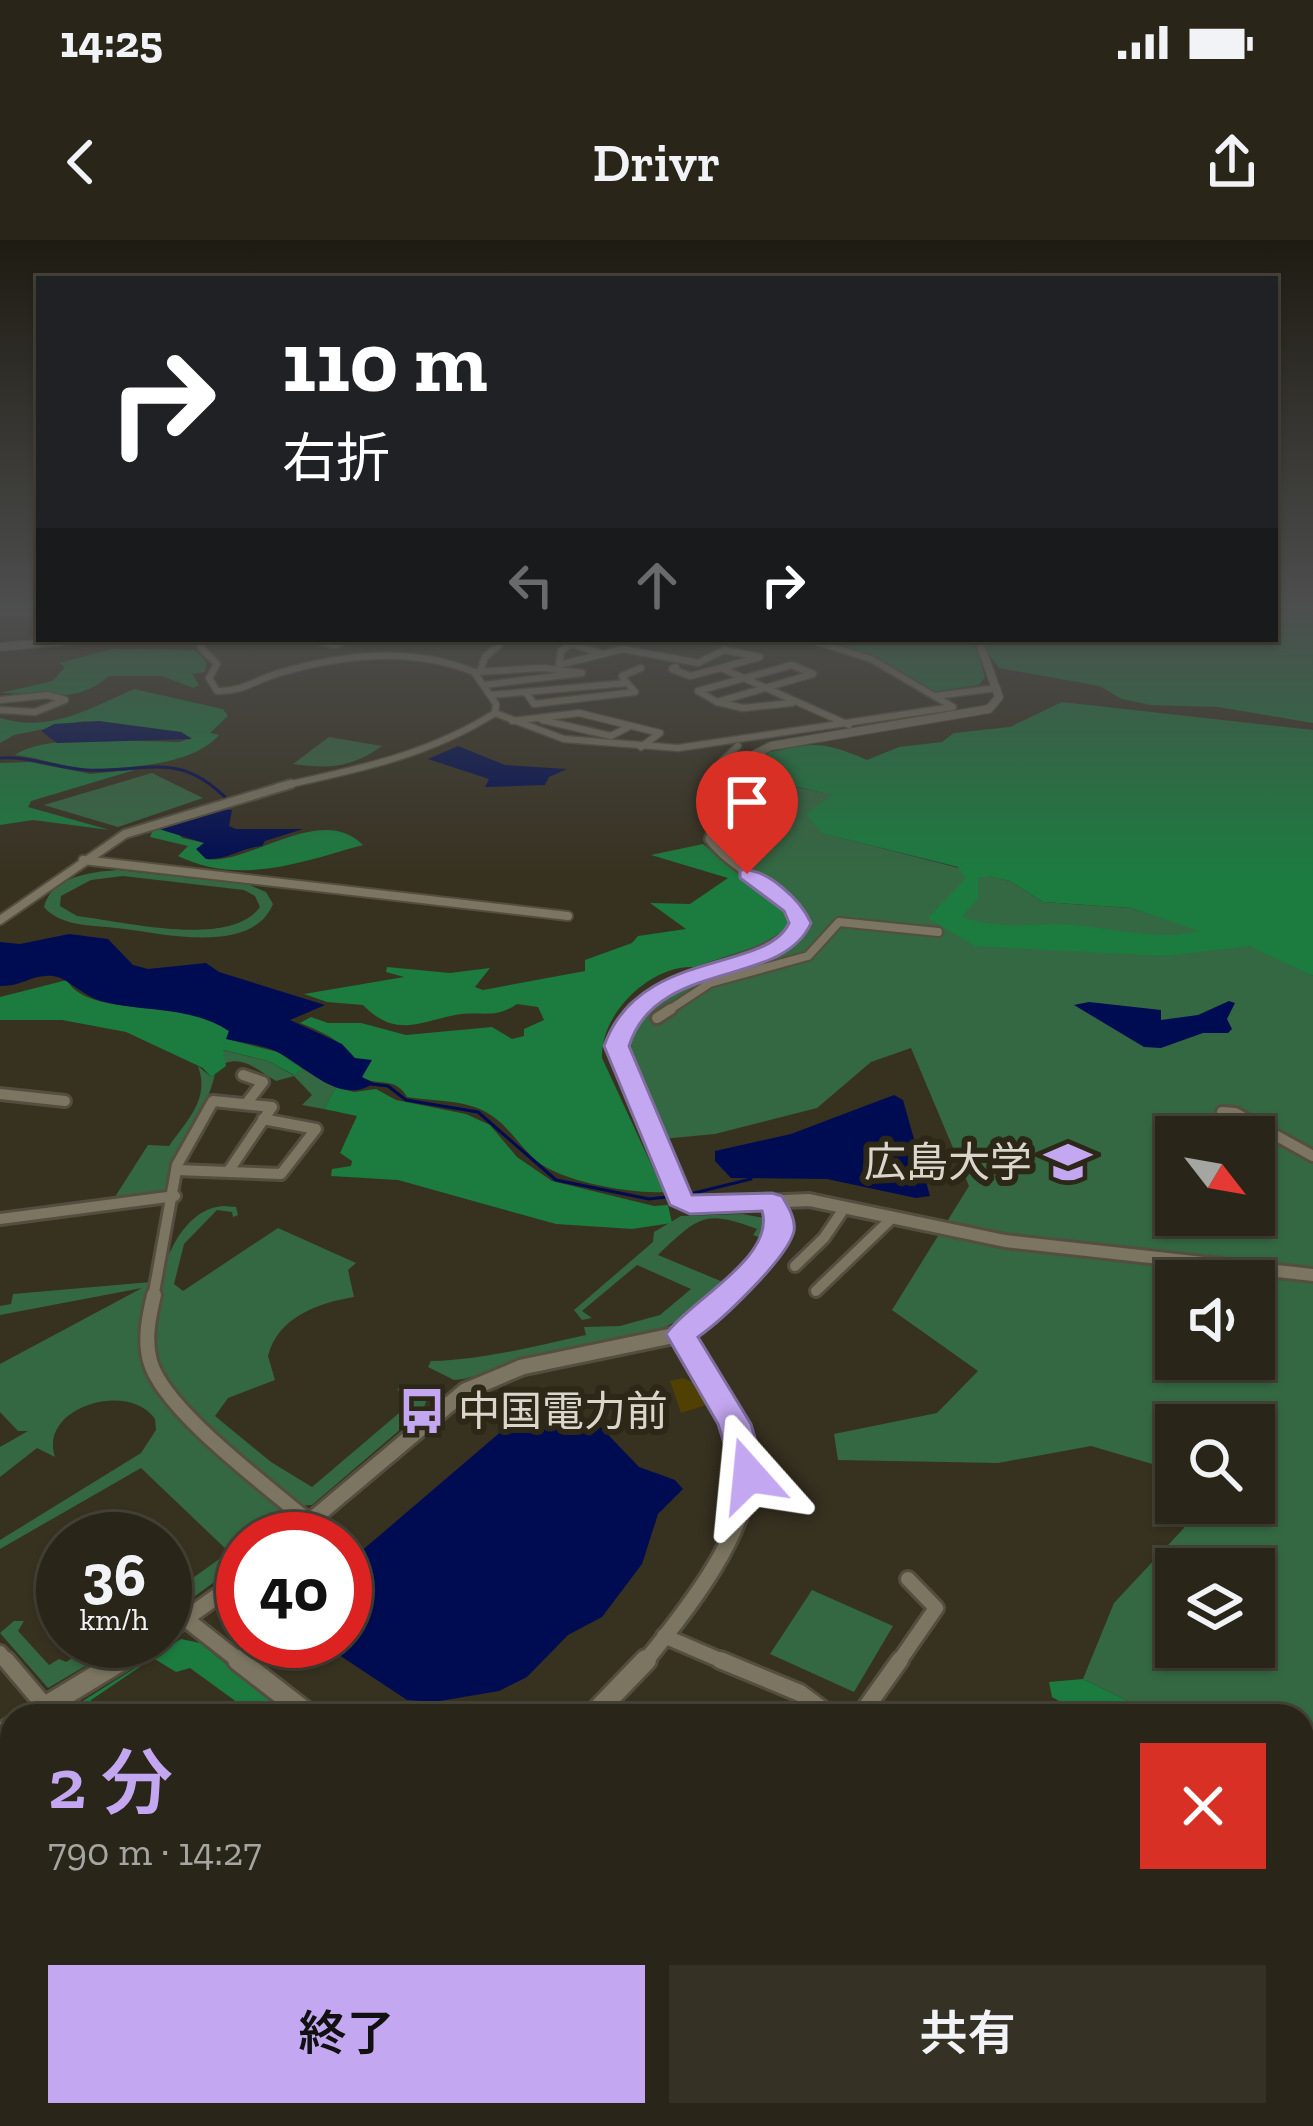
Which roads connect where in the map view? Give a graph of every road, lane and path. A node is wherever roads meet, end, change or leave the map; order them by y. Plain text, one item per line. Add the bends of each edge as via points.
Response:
1 (59, 698) edge
2 (491, 698) edge
3 (530, 698) edge
4 (584, 698) edge
5 (709, 698) edge
6 (729, 698) edge
7 (784, 698) edge
8 (937, 698) edge
9 (996, 698) edge
10 (715, 702) junction
11 (792, 703) junction
12 (0, 710) edge
13 (495, 713) junction
14 (538, 718) junction
15 (512, 721) junction
16 (849, 725) junction
17 (630, 726) junction
18 (738, 746) junction
19 (641, 747) junction
20 (736, 764) junction
21 (83, 860) junction
22 (568, 916) dead end
23 (0, 920) edge
24 (938, 932) dead end
25 (657, 1018) dead end
26 (243, 1076) dead end
27 (0, 1094) edge
28 (65, 1101) dead end
29 (246, 1104) junction
30 (1222, 1112) dead end
31 (263, 1119) junction
32 (1313, 1156) edge
33 (230, 1169) junction
34 (176, 1170) junction
35 (175, 1196) junction
36 (772, 1202) junction
37 (844, 1207) junction
38 (892, 1217) junction
39 (0, 1219) edge
40 (795, 1266) dead end
41 (1313, 1275) edge
42 (816, 1291) dead end
43 (681, 1334) junction
44 (298, 1512) edge
45 (321, 1512) edge
46 (908, 1579) dead end
47 (192, 1624) edge
48 (664, 1636) junction
49 (0, 1653) edge
50 (108, 1668) edge
51 (33, 1704) edge
52 (48, 1704) edge
53 (295, 1704) edge
54 (605, 1704) edge
55 (815, 1704) edge
56 (868, 1704) edge

1 - 12 street via 35,712
2 - 13 street
3 - 4 street
5 - 10 street
6 - 10 street
7 - 11 street
8 - 16 street via 953,707
9 - 20 street via 989,709 771,746
10 - 11 street via 737,711
11 - 16 street
13 - 15 street
13 - 21 street via 394,762 223,801 124,834
14 - 15 street
14 - 17 street via 579,713
14 - 17 street via 611,736
15 - 19 street via 538,733
16 - 18 street
17 - 19 street via 660,733
18 - 19 street
18 - 20 street via 722,761
20 - 36 street via 710,839 794,908 800,923 779,946 673,982 617,1036 619,1060 682,1199
21 - 22 street
21 - 23 street
24 - 25 street via 845,920 808,956 710,983
26 - 29 street via 262,1082
27 - 28 street
29 - 31 street via 272,1107
29 - 34 street via 213,1101
30 - 32 street
31 - 33 street
31 - 33 street via 316,1129 281,1174
33 - 34 street
34 - 35 street
35 - 39 street
35 - 44 street via 150,1307 150,1363 174,1404
36 - 37 street
36 - 43 street via 780,1230 773,1245
37 - 38 street
37 - 40 street
38 - 41 street via 1005,1241
38 - 42 street
43 - 45 street via 522,1367 465,1391
43 - 48 street via 735,1424 749,1475 740,1520
46 - 56 street via 936,1608
47 - 53 street
48 - 54 street
48 - 55 street
49 - 51 street
50 - 52 street

